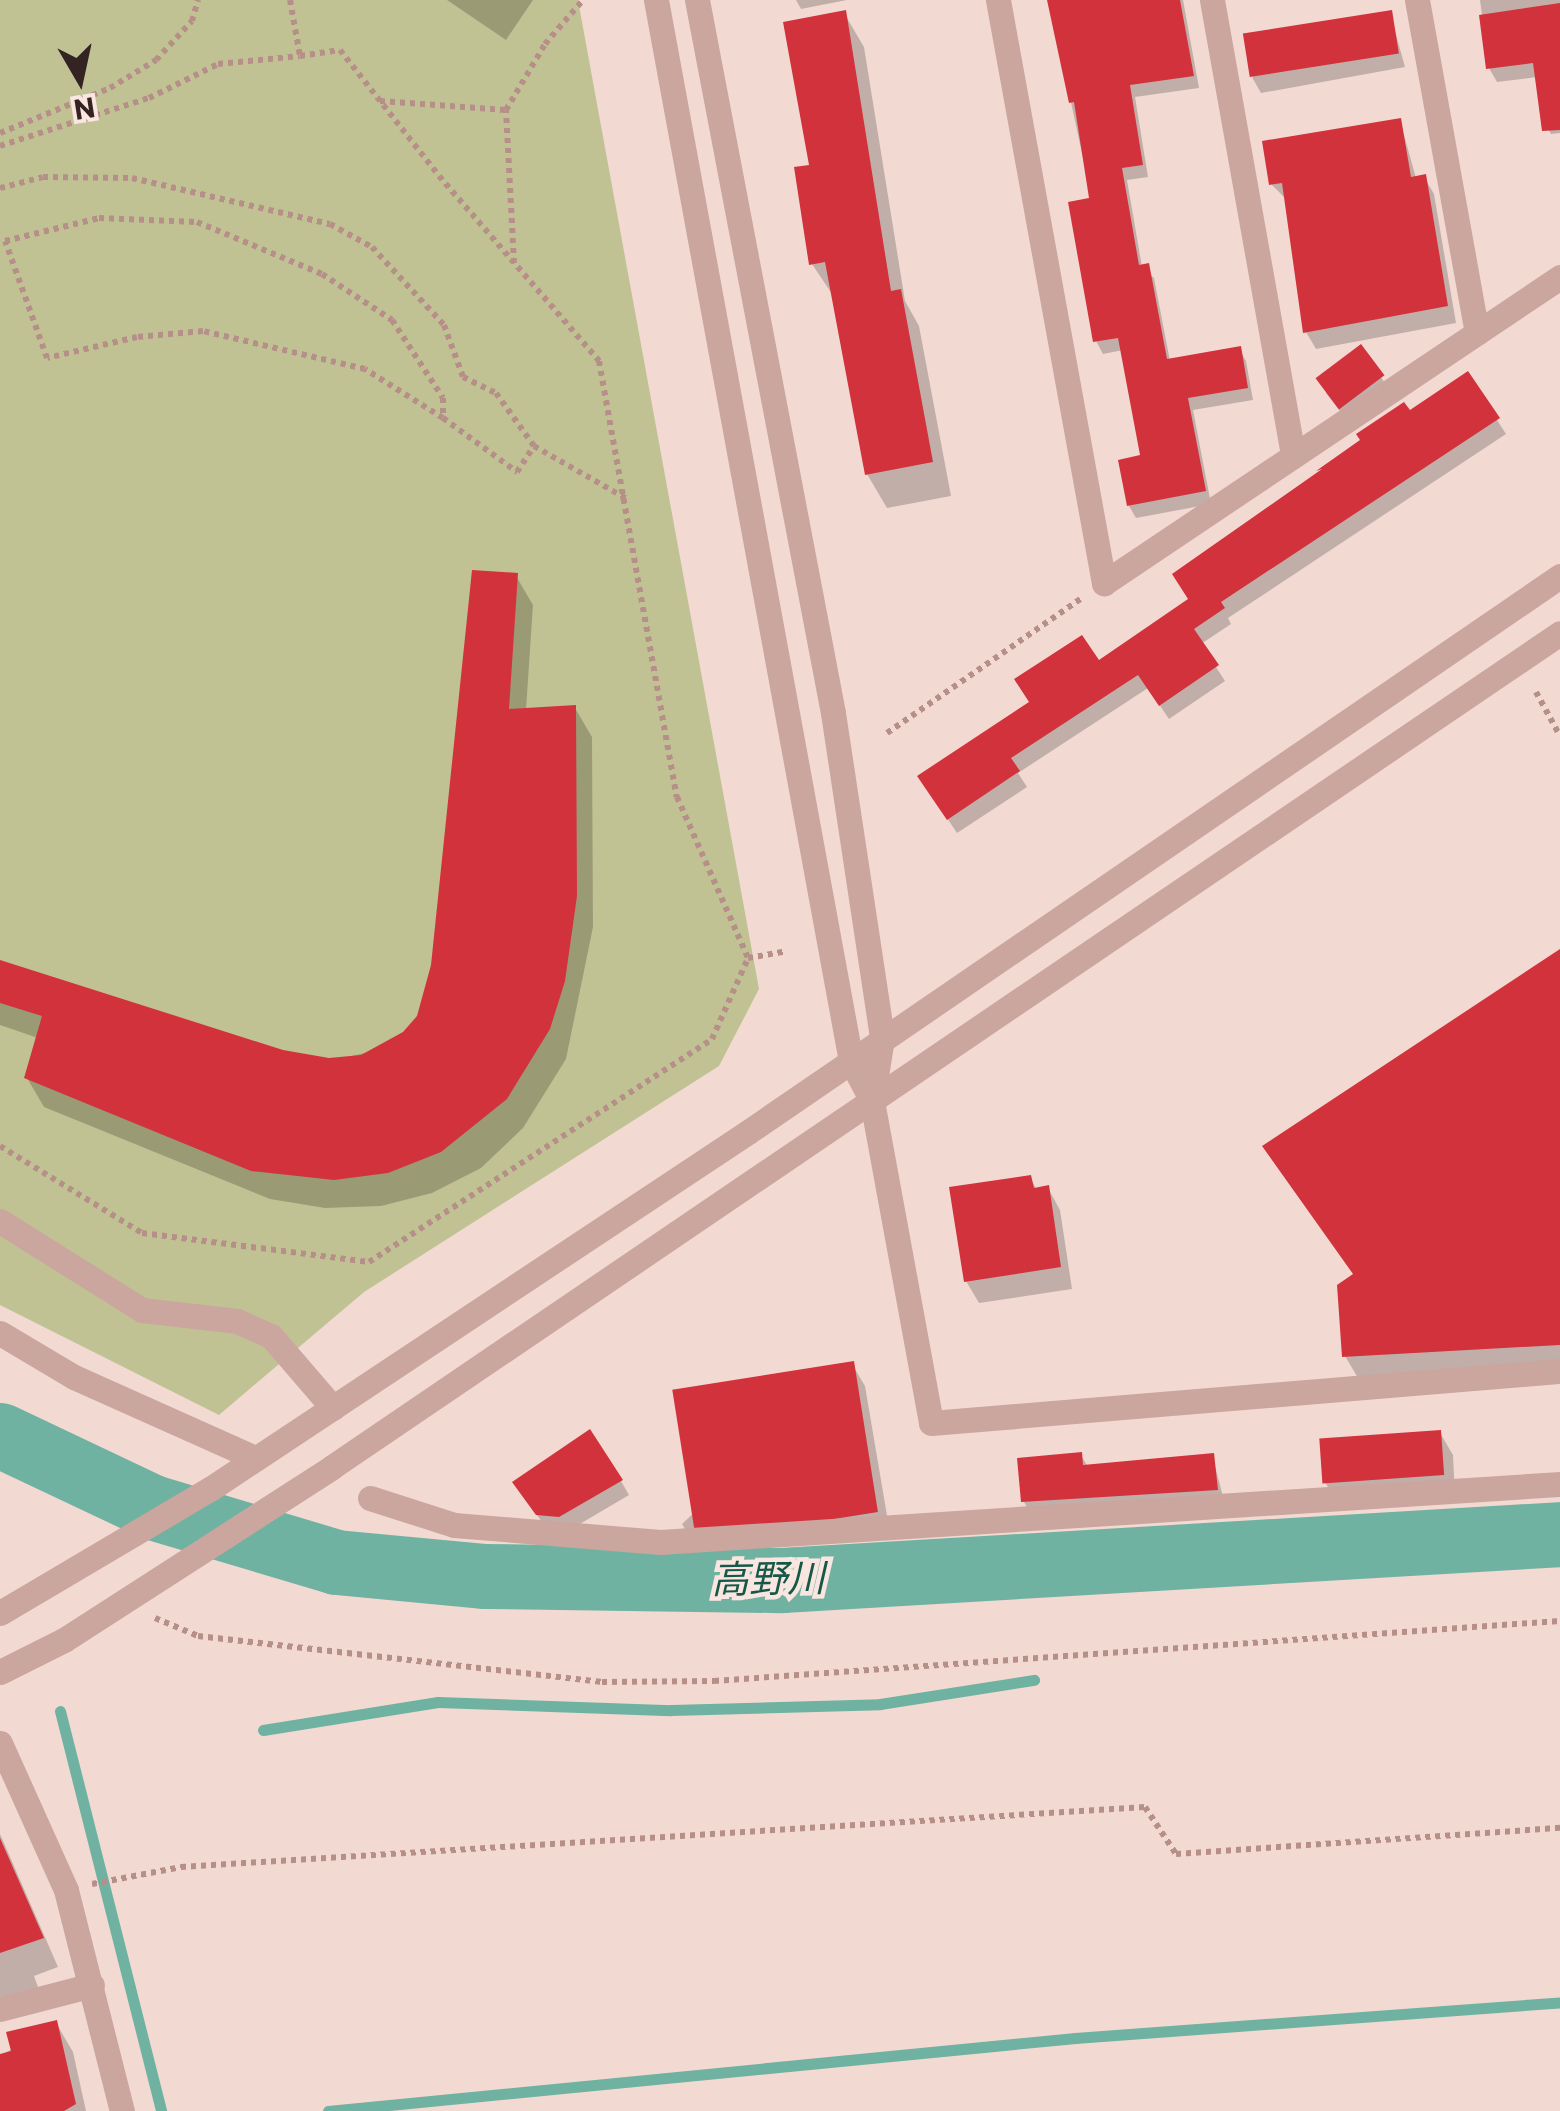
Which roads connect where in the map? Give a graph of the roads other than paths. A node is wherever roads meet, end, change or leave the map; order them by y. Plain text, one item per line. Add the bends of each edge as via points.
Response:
1 (656, 0) edge
2 (696, 0) edge
3 (998, 0) edge
4 (1212, 0) edge
5 (1417, 0) edge
6 (1560, 277) edge
7 (1477, 333) junction
8 (1293, 456) junction
9 (1560, 576) edge
10 (1560, 633) edge
11 (882, 1038) junction
12 (851, 1060) junction
13 (872, 1100) junction
14 (0, 1221) edge
15 (0, 1333) edge
16 (1560, 1371) edge
17 (332, 1408) junction
18 (255, 1458) junction
19 (1560, 1484) edge
20 (370, 1498) dead end
21 (0, 1613) edge
22 (0, 1672) edge
23 (0, 1743) edge
24 (92, 1985) junction
25 (0, 2010) edge
26 (122, 2111) edge

1 - 12 street
2 - 11 street via 833,714
3 - 8 street via 1104,583
4 - 8 street
5 - 7 street
6 - 7 street
7 - 8 street
9 - 11 street
10 - 13 street
11 - 12 street
11 - 13 street
12 - 13 street
12 - 17 street
13 - 16 street via 931,1422
13 - 22 street via 269,1507
14 - 17 street via 142,1310 237,1321 271,1336
15 - 18 street via 74,1377
17 - 18 street
18 - 21 street
19 - 20 street via 660,1542 454,1525
23 - 24 street via 66,1890
24 - 25 street
24 - 26 street

